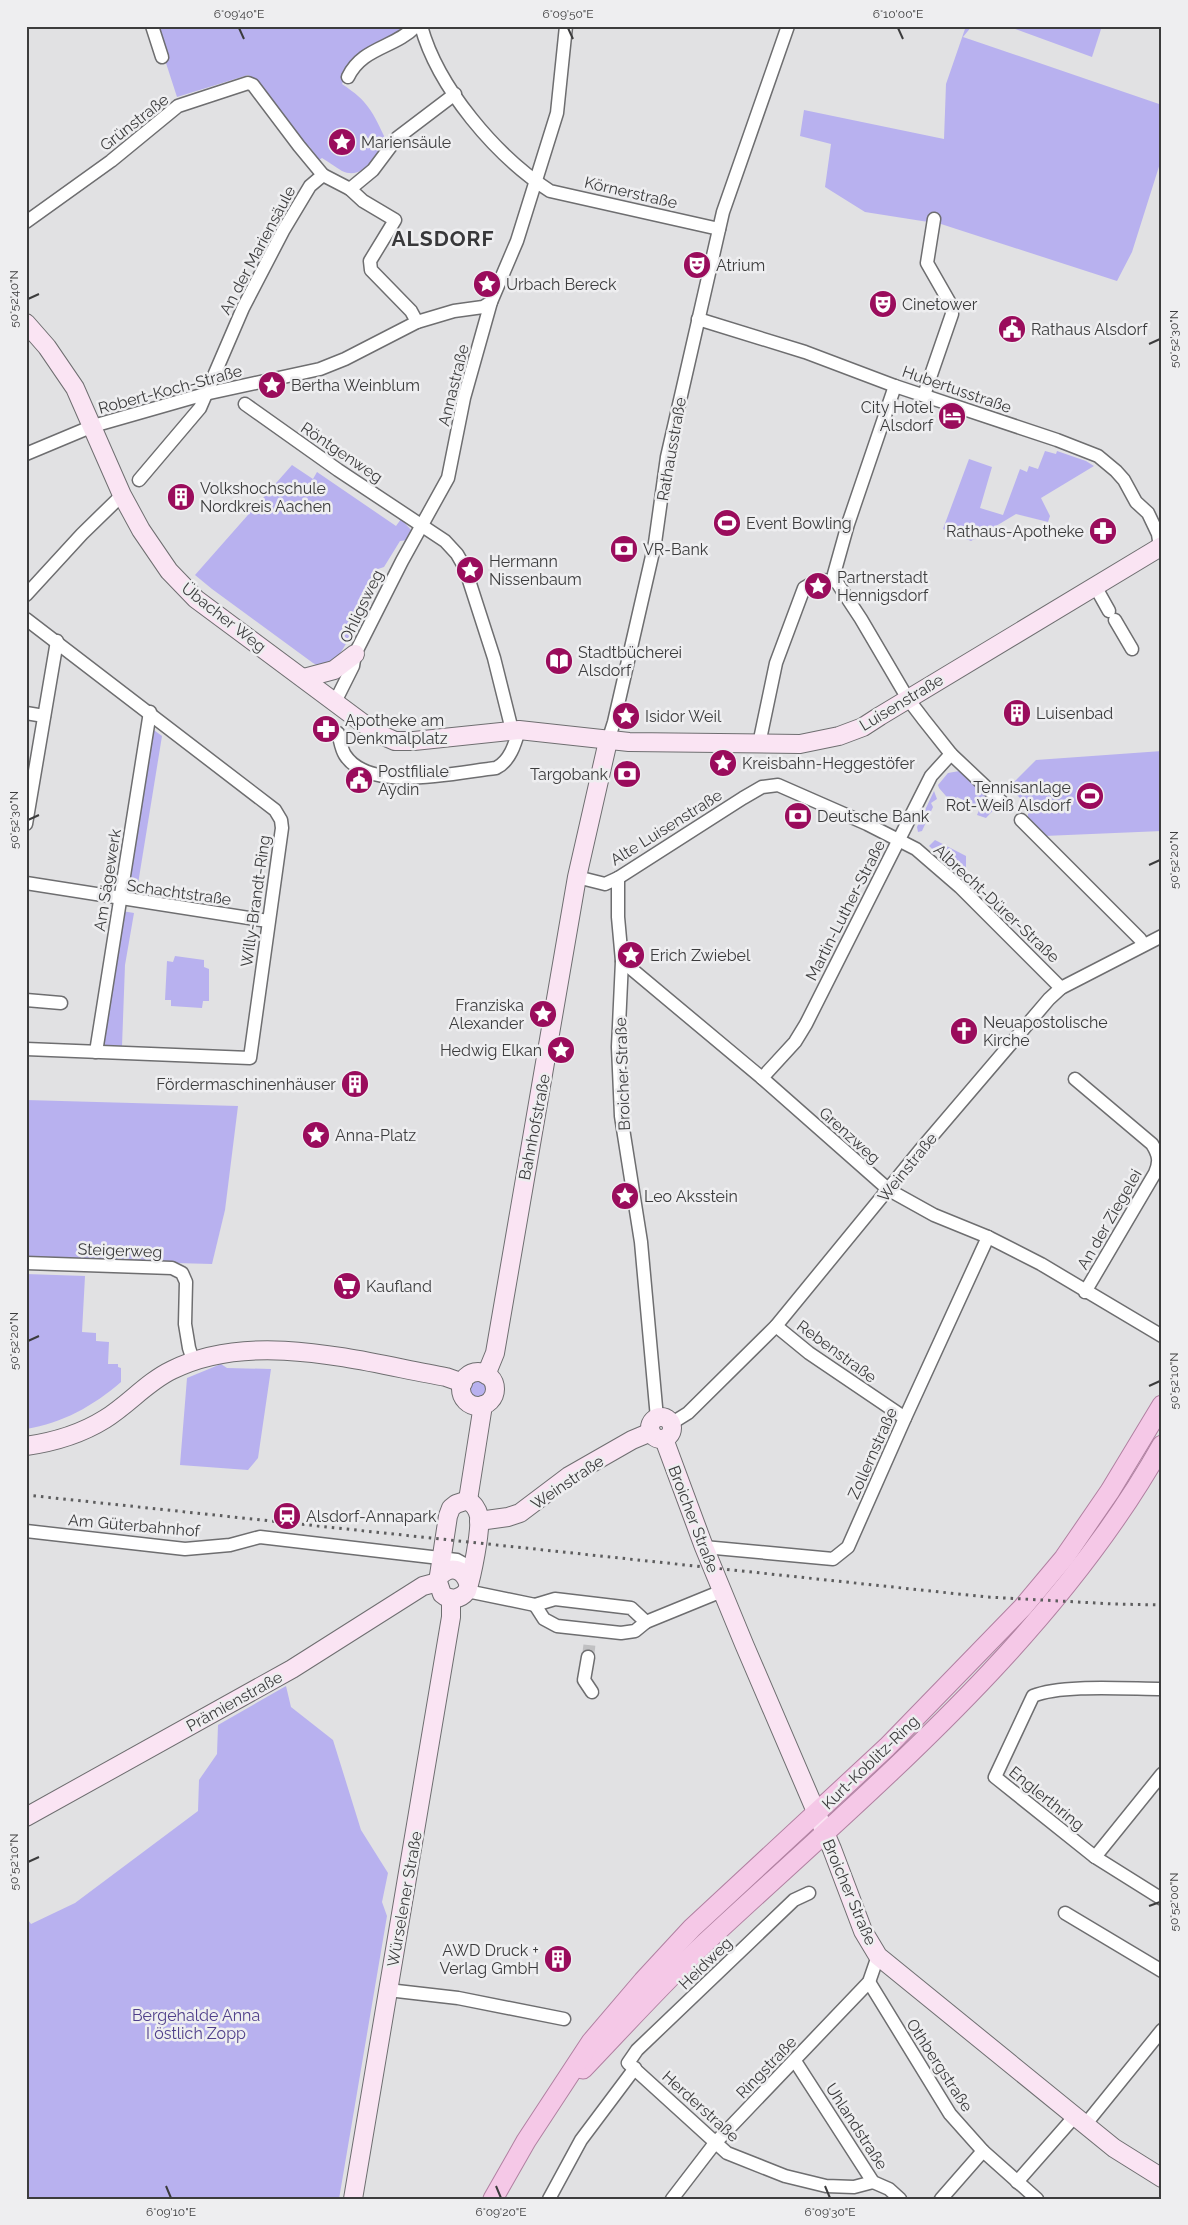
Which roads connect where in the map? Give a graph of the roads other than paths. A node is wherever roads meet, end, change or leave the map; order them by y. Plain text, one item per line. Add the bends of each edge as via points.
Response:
1 (152, 26) edge
2 (416, 26) edge
3 (422, 26) edge
4 (566, 26) edge
5 (788, 26) edge
6 (162, 57) dead end
7 (348, 77) dead end
8 (455, 94) junction
9 (323, 175) junction
10 (537, 182) junction
11 (350, 189) junction
12 (934, 219) dead end
13 (26, 222) edge
14 (719, 229) junction
15 (492, 302) junction
16 (698, 319) junction
17 (417, 322) junction
18 (26, 323) edge
19 (895, 386) junction
20 (205, 394) junction
21 (924, 396) junction
22 (245, 404) dead end
23 (93, 426) junction
24 (26, 454) edge
25 (139, 480) dead end
26 (122, 494) junction
27 (422, 526) junction
28 (1161, 546) edge
29 (836, 581) junction
30 (1094, 586) junction
31 (27, 593) edge
32 (26, 619) edge
33 (57, 641) junction
34 (1132, 649) dead end
35 (355, 654) junction
36 (304, 678) junction
37 (908, 698) junction
38 (335, 702) junction
39 (150, 712) junction
40 (26, 713) edge
41 (44, 716) junction
42 (516, 730) junction
43 (338, 732) dead end
44 (608, 741) junction
45 (758, 744) junction
46 (951, 754) junction
47 (770, 785) joint
48 (29, 794) edge
49 (1005, 805) dead end
50 (1020, 820) dead end
51 (26, 824) edge
52 (899, 840) junction
53 (577, 877) junction
54 (618, 878) junction
55 (26, 883) edge
56 (120, 899) junction
57 (268, 921) junction
58 (1162, 936) edge
59 (1143, 945) junction
60 (622, 961) junction
61 (1061, 988) junction
62 (26, 1000) edge
63 (61, 1003) dead end
64 (26, 1049) edge
65 (96, 1052) junction
66 (762, 1078) junction
67 (1075, 1079) dead end
68 (889, 1190) junction
69 (988, 1237) junction
70 (26, 1264) edge
71 (1085, 1292) junction
72 (776, 1326) junction
73 (1162, 1336) edge
74 (193, 1360) junction
75 (486, 1375) junction
76 (462, 1383) junction
77 (483, 1405) junction
78 (1162, 1405) edge
79 (904, 1418) junction
80 (661, 1428) junction
81 (1162, 1445) edge
82 (26, 1446) edge
83 (468, 1500) junction
84 (479, 1521) junction
85 (26, 1530) edge
86 (704, 1547) junction
87 (441, 1557) junction
88 (439, 1579) junction
89 (464, 1586) junction
90 (722, 1592) junction
91 (535, 1605) junction
92 (646, 1622) junction
93 (588, 1657) tunnel mouth
94 (1162, 1689) edge
95 (592, 1692) dead end
96 (1162, 1774) edge
97 (816, 1813) junction
98 (26, 1817) edge
99 (825, 1832) junction
100 (1096, 1857) junction
101 (809, 1893) dead end
102 (1162, 1899) edge
103 (1065, 1913) dead end
104 (878, 1956) junction
105 (1162, 1971) edge
106 (869, 1982) junction
107 (388, 1990) junction
108 (564, 2018) dead end
109 (1162, 2030) edge
110 (795, 2061) junction
111 (632, 2065) junction
112 (555, 2099) junction
113 (1080, 2121) junction
114 (715, 2144) junction
115 (983, 2151) junction
116 (1162, 2178) edge
117 (873, 2182) junction
118 (1018, 2182) junction
119 (353, 2199) edge
120 (492, 2199) edge
121 (549, 2199) edge
122 (672, 2199) edge
123 (900, 2199) edge
124 (942, 2199) edge
125 (1037, 2199) edge

1 - 6 street
2 - 7 street via 364,57 354,65
3 - 8 street, Körnerstraße via 435,60
4 - 10 street, Annastraße via 557,113
5 - 14 street, Rathausstraße
8 - 10 street, Körnerstraße via 484,132
8 - 11 street via 397,138 373,170
9 - 11 street
9 - 13 street, Grünstraße via 254,85 248,83 178,106 111,161
9 - 20 street, An der Mariensäule via 310,186 283,231 243,308
10 - 14 street, Körnerstraße via 550,190
10 - 15 street, Annastraße
11 - 17 street via 363,201 395,220 370,261 371,270 411,310
12 - 21 street via 927,263 951,305 952,314
14 - 16 street, Rathausstraße
15 - 17 street, Robert-Koch-Straße via 483,307 454,311
15 - 27 street, Annastraße via 464,398 448,478
16 - 19 street, Hubertusstraße via 805,352
16 - 44 street, Rathausstraße via 667,457 655,543
17 - 20 street, Robert-Koch-Straße via 320,369
18 - 23 main road, Übacher Weg via 66,373
19 - 21 street, Hubertusstraße
19 - 29 street via 848,524 835,569
20 - 23 street, Robert-Koch-Straße
20 - 25 street, An der Mariensäule via 200,408
21 - 28 street, Hubertusstraße via 1098,456 1124,480 1136,502 1152,519
22 - 27 street, Röntgenweg
23 - 24 street, Robert-Koch-Straße
23 - 26 main road, Übacher Weg
26 - 31 street
26 - 36 main road, Übacher Weg via 155,553 184,588
27 - 35 street, Ohligsweg
27 - 42 street via 445,541 465,568
28 - 30 main road, Luisenstraße
29 - 37 street
29 - 45 street via 818,580 804,588 776,663
30 - 34 street
30 - 37 main road, Luisenstraße
32 - 33 street, Willy-Brandt-Ring
33 - 39 street, Willy-Brandt-Ring
33 - 41 street
35 - 36 main road via 334,670
35 - 38 street, Ohligsweg via 353,666
36 - 38 main road, Übacher Weg
37 - 45 main road, Luisenstraße via 863,726 839,736 800,744
37 - 46 street
38 - 42 main road, Übacher Weg via 379,734 395,741
39 - 56 street, Am Sägewerk
39 - 57 street, Willy-Brandt-Ring via 278,814 282,828
40 - 41 street
41 - 48 street
42 - 43 street via 513,747 496,768 397,778 371,773 352,761 345,755
42 - 44 main road, Übacher Weg
44 - 45 main road, Luisenstraße
44 - 53 main road, Rathausstraße
46 - 49 street
46 - 52 street, Martin-Luther-Straße via 932,776
47 - 52 street, Albrecht-Dürer-Straße via 778,785
47 - 54 street, Alte Luisenstraße via 734,804
48 - 51 street
50 - 59 street
52 - 61 street, Albrecht-Dürer-Straße via 916,849 960,887
52 - 66 street, Martin-Luther-Straße via 806,1024 795,1042
53 - 54 street, Alte Luisenstraße via 604,884
53 - 75 main road, Bahnhofstraße via 495,1353
54 - 60 street, Broicher Straße
55 - 56 street, Schachtstraße
56 - 57 street, Schachtstraße
56 - 65 street, Am Sägewerk
57 - 65 street, Willy-Brandt-Ring via 250,1058
58 - 59 street, Weinstraße
59 - 61 street, Weinstraße
60 - 66 street, Grenzweg
60 - 80 street, Broicher Straße via 618,1047 621,1116 641,1242
61 - 68 street, Weinstraße
62 - 63 street
64 - 65 street, Willy-Brandt-Ring
66 - 68 street, Grenzweg
67 - 71 street, An der Ziegelei via 1147,1140 1156,1150 1159,1165
68 - 69 street, Grenzweg via 934,1215
68 - 72 street, Weinstraße
69 - 71 street, Grenzweg via 1041,1264
69 - 79 street, Zollernstraße
70 - 74 street, Steigerweg via 172,1268 182,1273 186,1282 185,1324
71 - 73 street, Grenzweg
72 - 79 street, Rebenstraße via 809,1354
72 - 80 street, Weinstraße via 688,1413
74 - 76 main road via 225,1353 284,1351 446,1377
74 - 82 main road via 147,1385 106,1419 82,1432
75 - 76 main road via 470,1374
75 - 77 main road via 493,1382 495,1391 491,1400
76 - 77 main road via 462,1395 466,1400 477,1406
77 - 83 main road
78 - 97 main road, Kurt-Koblitz-Ring via 1110,1491 1064,1558 913,1721
79 - 86 street, Zollernstraße via 848,1547 833,1559
80 - 84 main road, Weinstraße via 632,1440 574,1473 520,1513
80 - 86 main road, Broicher Straße
81 - 99 main road, Kurt-Koblitz-Ring via 1141,1482 1087,1558 1025,1634 959,1704
83 - 84 main road via 475,1505
83 - 87 main road via 451,1508
84 - 89 main road
85 - 87 street, Am Güterbahnhof via 185,1549 230,1545 260,1537
86 - 90 main road, Broicher Straße
87 - 88 main road
87 - 89 street, Am Güterbahnhof via 463,1562
88 - 89 main road via 442,1594
88 - 89 main road via 445,1571 460,1570 466,1576
88 - 98 main road, Prämienstraße via 308,1659
89 - 91 street
89 - 107 main road, Würselener Straße via 450,1626
90 - 92 street
90 - 97 main road, Broicher Straße
91 - 92 street via 555,1599 631,1608
91 - 92 street via 544,1619 557,1626 591,1635 634,1631
93 - 95 street via 584,1680
94 - 100 street, Englerthring via 1063,1690 1033,1696 995,1777
96 - 100 street
97 - 99 main road, Broicher Straße
97 - 112 main road, Kurt-Koblitz-Ring via 692,1928 643,1981 591,2042
99 - 104 main road, Broicher Straße via 863,1931
99 - 112 main road, Kurt-Koblitz-Ring via 654,1993
100 - 102 street, Englerthring
101 - 111 street, Heidweg via 794,1900 637,2050
103 - 105 street
104 - 106 street, Ringstraße
104 - 113 main road, Broicher Straße
106 - 110 street, Ringstraße
106 - 115 street, Othbergstraße via 950,2114
107 - 108 street via 458,1998
107 - 119 main road, Würselener Straße
109 - 113 street
110 - 114 street, Ringstraße
110 - 117 street, Uhlandstraße
111 - 114 street, Herderstraße
111 - 121 street, Heidweg via 581,2140
112 - 120 main road, Kurt-Koblitz-Ring
113 - 116 main road, Broicher Straße via 1127,2157
113 - 118 street
114 - 117 street, Herderstraße via 727,2153 801,2180 826,2186 854,2187
114 - 122 street, Ringstraße
115 - 118 street, Othbergstraße
115 - 124 street
117 - 123 street, Uhlandstraße via 889,2189
118 - 125 street, Othbergstraße

